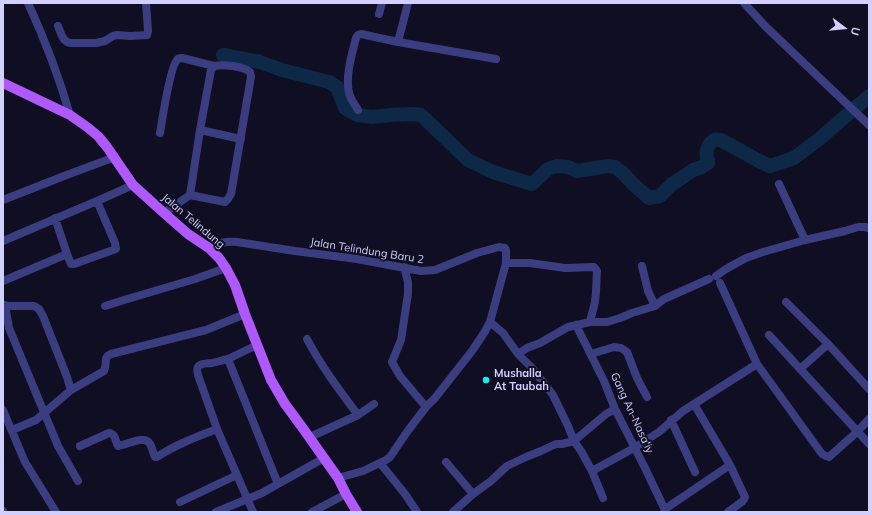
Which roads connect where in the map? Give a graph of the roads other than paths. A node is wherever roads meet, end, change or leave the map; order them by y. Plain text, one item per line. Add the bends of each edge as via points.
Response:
1 (28, 3) edge
2 (146, 3) edge
3 (382, 3) edge
4 (408, 3) edge
5 (744, 3) edge
6 (378, 14) dead end
7 (58, 26) dead end
8 (398, 42) junction
9 (496, 59) dead end
10 (214, 66) junction
11 (3, 83) edge
12 (358, 110) dead end
13 (70, 115) junction
14 (869, 125) edge
15 (200, 130) junction
16 (160, 133) dead end
17 (241, 139) junction
18 (115, 157) junction
19 (779, 184) dead end
20 (133, 185) junction
21 (190, 195) junction
22 (3, 200) edge
23 (97, 201) junction
24 (164, 213) junction
25 (55, 218) junction
26 (869, 228) edge
27 (3, 240) edge
28 (805, 240) junction
29 (209, 248) junction
30 (67, 254) junction
31 (506, 263) junction
32 (642, 266) dead end
33 (404, 267) junction
34 (226, 268) junction
35 (715, 280) junction
36 (3, 281) edge
37 (786, 302) dead end
38 (4, 306) edge
39 (105, 306) dead end
40 (655, 306) junction
41 (245, 314) junction
42 (490, 322) junction
43 (590, 322) junction
44 (576, 325) junction
45 (769, 335) dead end
46 (307, 339) dead end
47 (828, 344) junction
48 (257, 345) junction
49 (518, 354) junction
50 (591, 354) junction
51 (228, 359) junction
52 (756, 364) junction
53 (800, 369) junction
54 (869, 389) edge
55 (71, 390) junction
56 (646, 397) dead end
57 (374, 404) dead end
58 (694, 404) junction
59 (426, 407) junction
60 (615, 409) junction
61 (3, 410) edge
62 (44, 412) junction
63 (358, 415) junction
64 (869, 419) edge
65 (671, 420) junction
66 (217, 429) junction
67 (12, 430) junction
68 (857, 432) junction
69 (310, 437) junction
70 (574, 441) junction
71 (869, 444) edge
72 (80, 446) dead end
73 (634, 448) junction
74 (324, 458) junction
75 (446, 462) dead end
76 (380, 463) junction
77 (730, 465) junction
78 (592, 471) junction
79 (695, 472) dead end
80 (237, 475) junction
81 (338, 478) junction
82 (78, 481) dead end
83 (278, 484) junction
84 (346, 494) junction
85 (473, 494) junction
86 (247, 498) junction
87 (603, 498) dead end
88 (180, 502) dead end
89 (665, 510) edge
90 (56, 512) edge
91 (216, 512) edge
92 (253, 512) edge
93 (312, 512) edge
94 (357, 512) edge
95 (417, 512) edge
96 (453, 512) edge
97 (728, 512) edge

1 - 13 street via 62,86
2 - 7 street via 148,31 144,36 117,35 96,43 70,44 63,39
3 - 6 street
4 - 8 street
5 - 14 street
8 - 9 street
8 - 12 street via 361,34 356,38 348,91
10 - 15 street via 211,70
10 - 16 street via 182,58 176,61
10 - 17 street via 247,69 250,72
11 - 13 main road, Jalan Telindung
13 - 18 main road, Jalan Telindung via 98,136
15 - 17 street
15 - 21 street
17 - 21 street via 228,199 225,202
18 - 20 main road, Jalan Telindung
18 - 22 street
19 - 28 street
20 - 23 street
20 - 24 main road, Jalan Telindung
21 - 24 street
23 - 25 street
23 - 30 street via 116,249 74,264 71,264
24 - 29 main road, Jalan Telindung
25 - 27 street
25 - 30 street
26 - 28 street via 858,227
28 - 35 street via 746,258 726,269
29 - 33 street, Jalan Telindung Baru 2 via 228,241
29 - 34 main road, Jalan Telindung
30 - 36 street
31 - 33 street, Jalan Telindung Baru 2 via 506,250 499,247 435,270 421,271
31 - 42 street
31 - 43 street via 530,263 565,268 594,267 597,271 596,293
32 - 40 street via 648,291
33 - 59 street via 408,294 401,340 392,362 400,376
34 - 39 street
34 - 41 main road, Jalan Telindung
35 - 40 street
35 - 52 street
37 - 47 street
38 - 55 street via 34,306 39,309
38 - 62 street via 9,328
40 - 43 street via 607,322
41 - 48 main road, Jalan Telindung
41 - 55 street via 206,330 111,354 106,358 104,371
42 - 49 street via 503,333
42 - 59 street via 468,356
43 - 44 street
44 - 49 street
44 - 50 street, Gang An-Nasa'iy
45 - 53 street
46 - 63 street via 328,374
47 - 53 street
47 - 54 street
48 - 51 street
48 - 69 main road, Jalan Telindung via 274,386
49 - 70 street via 553,395
50 - 56 street via 614,347 627,352
50 - 60 street, Gang An-Nasa'iy
51 - 66 street via 197,367
51 - 83 street
52 - 58 street
52 - 68 street via 822,454 829,456
53 - 68 street
55 - 62 street
57 - 63 street
58 - 65 street
58 - 77 street
59 - 76 street via 390,457
60 - 70 street
60 - 73 street, Gang An-Nasa'iy
61 - 67 street
62 - 67 street via 36,420
62 - 82 street via 58,446
63 - 69 street
64 - 68 street
65 - 73 street via 659,432
65 - 79 street
66 - 72 street via 189,439 156,457 147,441 135,441 118,446 112,433
66 - 80 street
67 - 90 street via 25,462
68 - 71 street
69 - 74 main road, Jalan Telindung
70 - 78 street
70 - 85 street via 556,444 507,466
73 - 78 street
73 - 89 street, Gang An-Nasa'iy
74 - 81 main road, Jalan Telindung
74 - 83 street
75 - 85 street
76 - 81 street
76 - 95 street
77 - 89 street
77 - 97 street via 745,497 743,502
78 - 87 street
80 - 86 street
80 - 88 street
81 - 84 main road, Jalan Telindung
83 - 86 street
84 - 93 street
84 - 94 main road, Jalan Telindung
85 - 96 street
86 - 91 street
86 - 92 street

